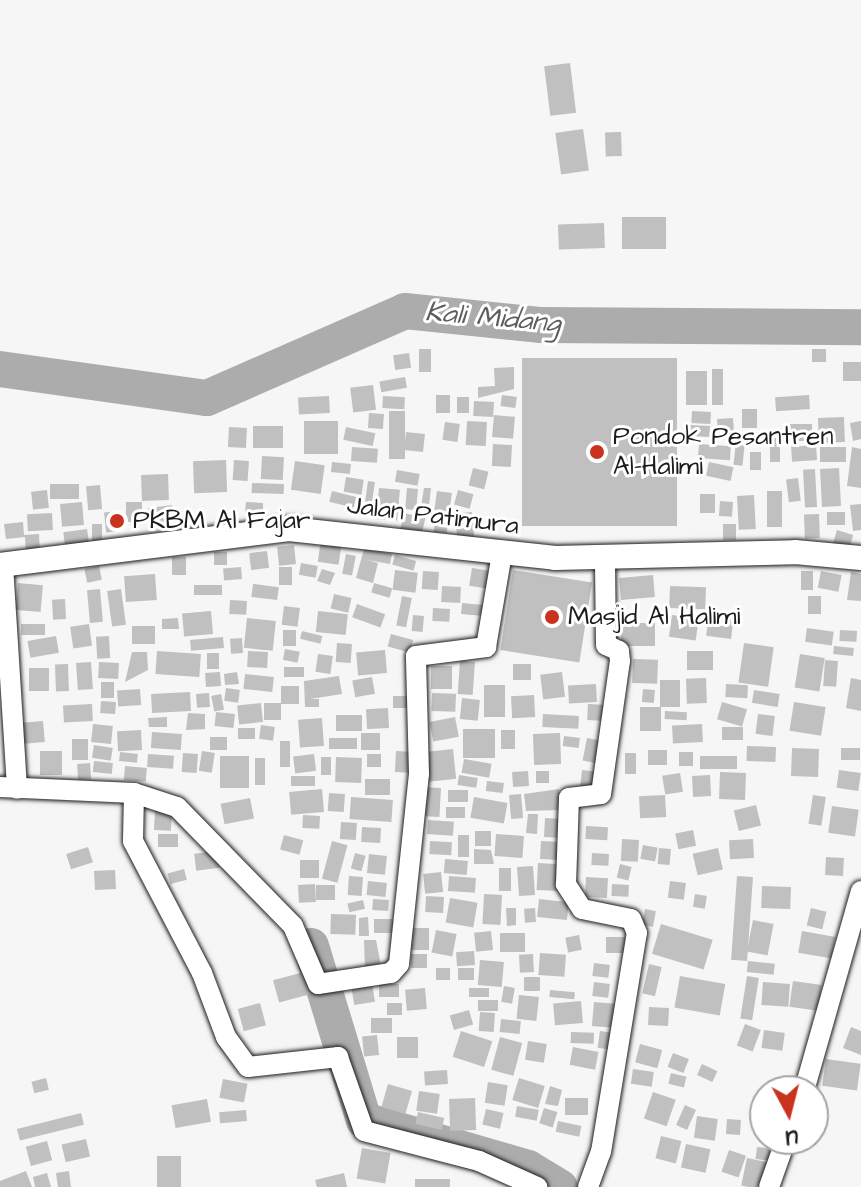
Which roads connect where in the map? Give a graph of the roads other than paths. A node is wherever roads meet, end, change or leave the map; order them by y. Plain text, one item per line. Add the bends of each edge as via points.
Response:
1 (502, 553) junction
2 (605, 557) junction
3 (861, 558) edge
4 (2, 565) edge
5 (12, 783) edge
6 (134, 793) junction
7 (861, 891) edge
8 (809, 1075) edge
9 (780, 1155) edge
10 (588, 1186) edge
11 (537, 1187) edge
12 (769, 1187) edge

1 - 2 street, Jalan Patimura
1 - 4 street, Jalan Patimura via 264,529
1 - 6 street via 487,646 416,656 419,774 399,964 389,974 346,977 322,986 293,926 193,818
2 - 3 street, Jalan Patimura via 795,552
2 - 10 street via 606,645 619,651 620,661 601,794 569,798 565,876 577,905 631,919 637,933 601,1152
4 - 5 street via 15,660
5 - 6 street
6 - 11 street via 133,841 246,1065 338,1057 364,1131 479,1161
7 - 8 street
9 - 12 street

